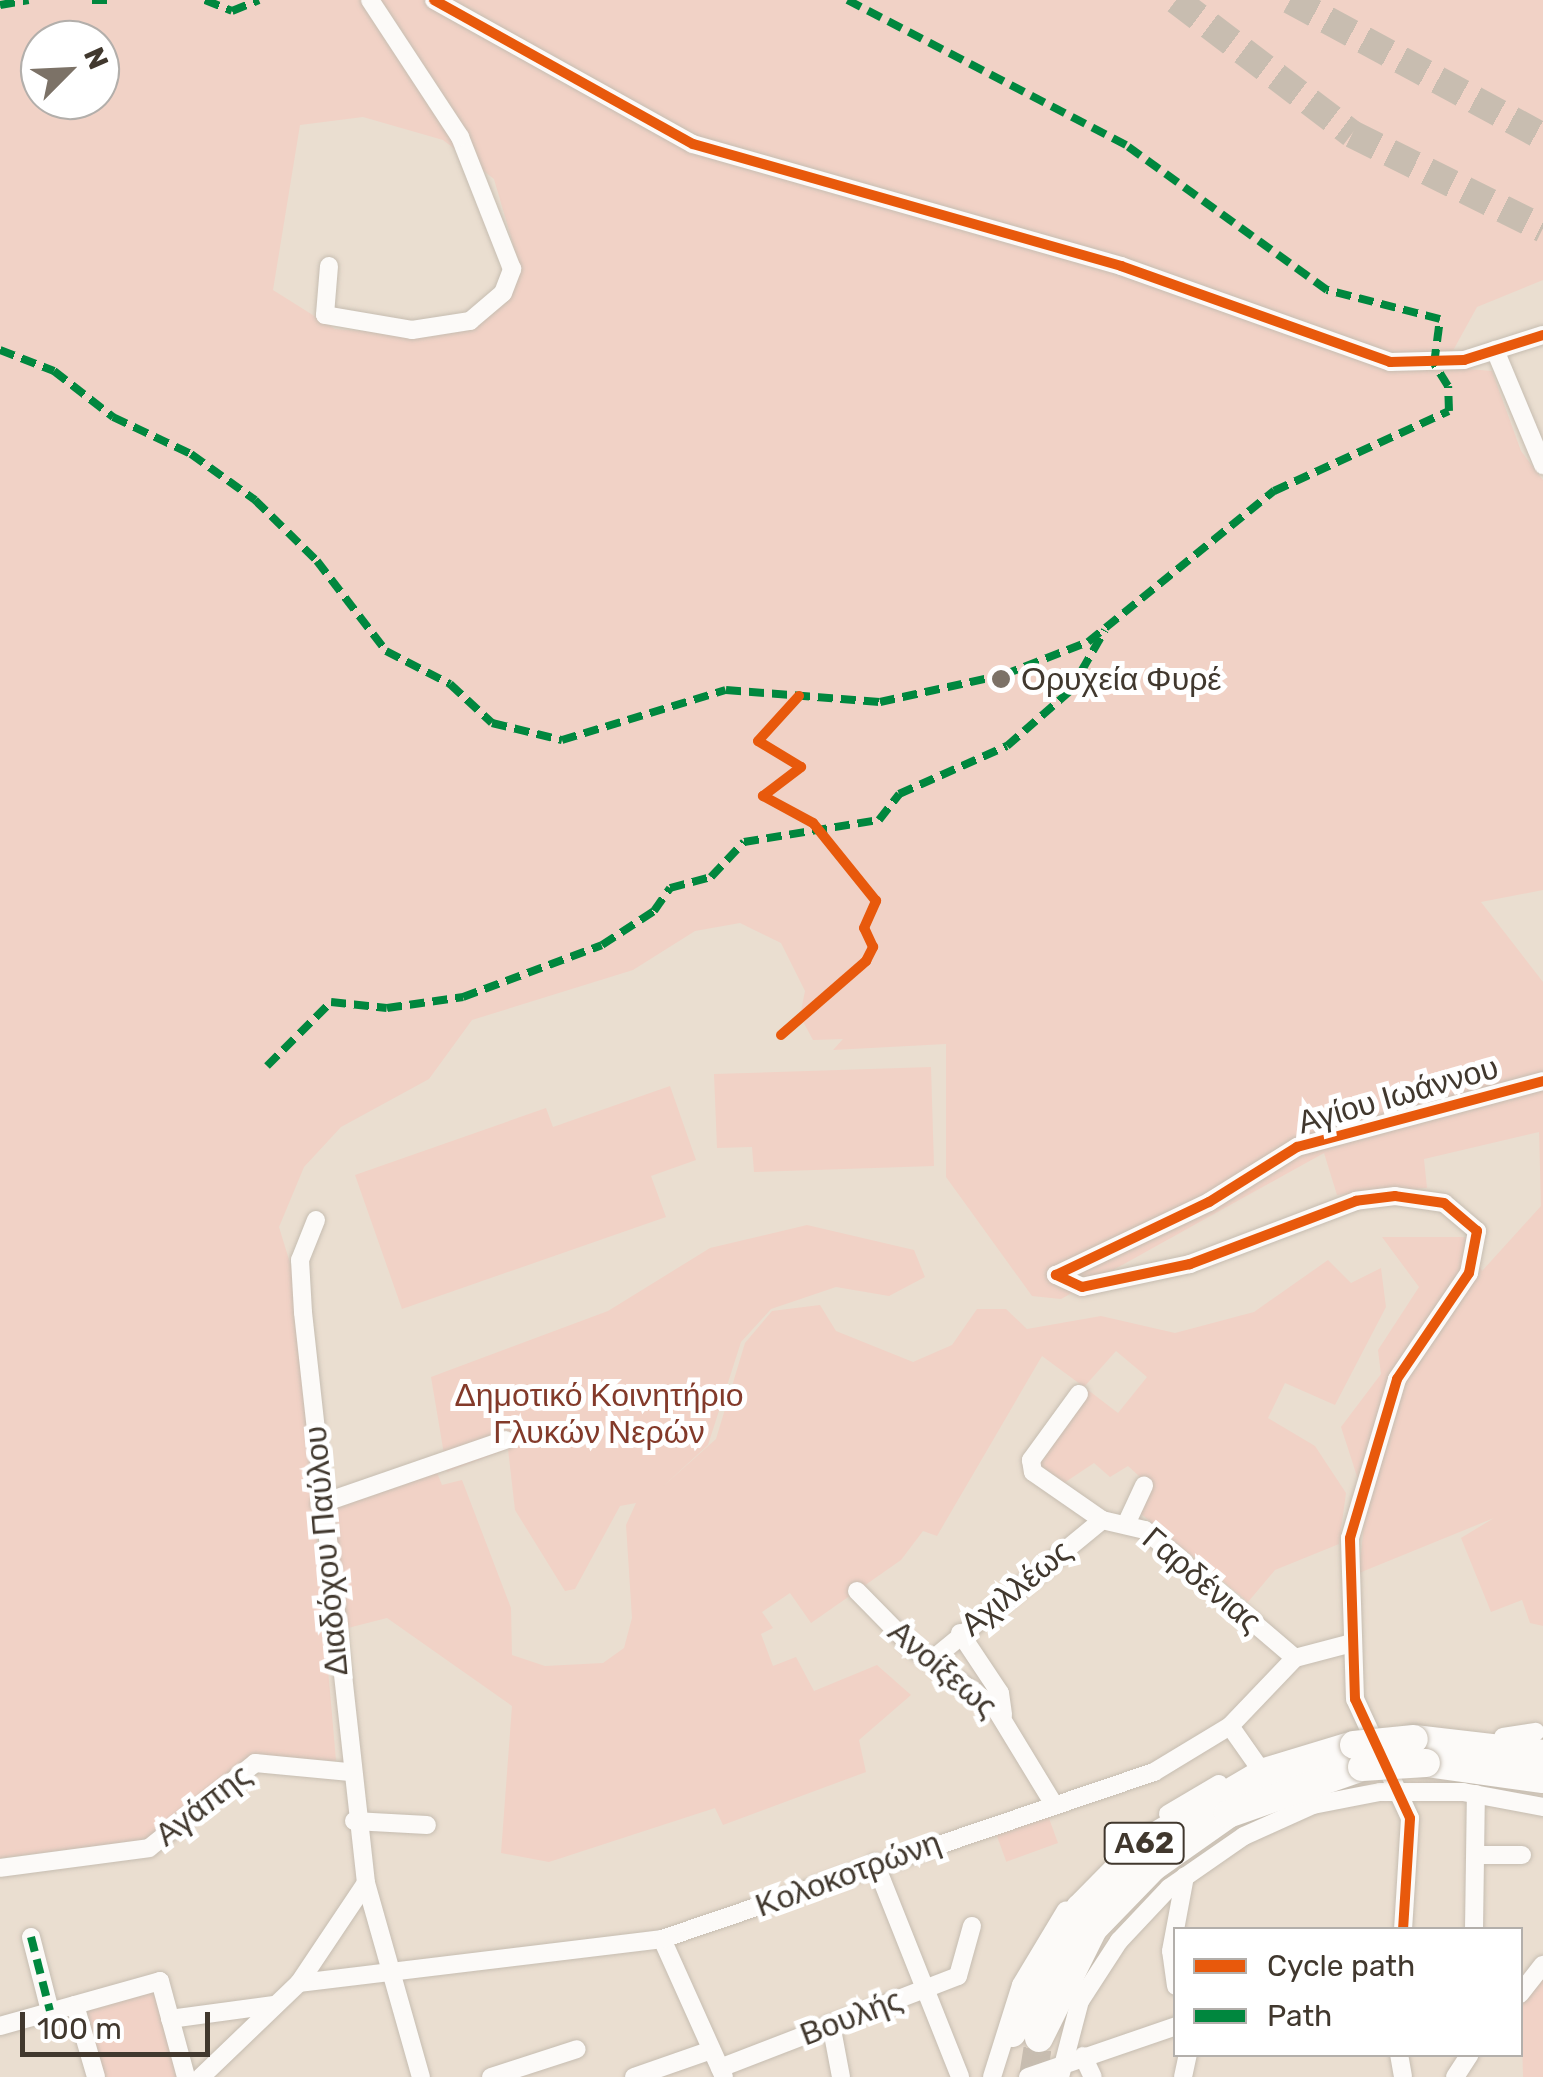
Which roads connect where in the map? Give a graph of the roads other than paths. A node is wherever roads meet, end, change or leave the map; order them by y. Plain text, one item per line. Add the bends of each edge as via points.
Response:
1 (370, 0) edge
2 (434, 0) edge
3 (329, 266) dead end
4 (1543, 335) edge
5 (1495, 350) junction
6 (1543, 465) edge
7 (1543, 1081) edge
8 (316, 1220) dead end
9 (1079, 1394) dead end
10 (505, 1440) dead end
11 (1144, 1486) dead end
12 (320, 1504) junction
13 (1102, 1520) junction
14 (1128, 1520) junction
15 (857, 1592) dead end
16 (960, 1634) junction
17 (1348, 1644) junction
18 (1295, 1658) junction
19 (932, 1660) junction
20 (1003, 1716) junction
21 (1230, 1726) junction
22 (1540, 1743) edge
23 (1409, 1745) junction
24 (1356, 1750) junction
25 (1256, 1762) junction
26 (348, 1772) junction
27 (1543, 1779) edge
28 (1404, 1790) junction
29 (1476, 1794) junction
30 (1053, 1803) junction
31 (1543, 1807) edge
32 (354, 1821) junction
33 (427, 1824) dead end
34 (1477, 1855) junction
35 (1522, 1856) dead end
36 (876, 1862) junction
37 (0, 1868) edge
38 (1185, 1876) junction
39 (366, 1883) junction
40 (972, 1926) dead end
41 (1177, 1927) edge
42 (1403, 1927) edge
43 (1474, 1927) edge
44 (31, 1937) dead end
45 (662, 1940) junction
46 (1543, 1964) edge
47 (389, 1974) junction
48 (300, 1983) junction
49 (1524, 1984) edge
50 (927, 1988) junction
51 (274, 2005) junction
52 (75, 2006) junction
53 (50, 2012) junction
54 (170, 2020) junction
55 (832, 2024) junction
56 (0, 2026) edge
57 (1173, 2027) edge
58 (1026, 2035) tunnel mouth
59 (577, 2049) dead end
60 (711, 2050) junction
61 (1083, 2056) junction
62 (1061, 2070) edge
63 (722, 2072) edge
64 (96, 2077) edge
65 (186, 2077) edge
66 (201, 2077) edge
67 (421, 2077) edge
68 (491, 2077) edge
69 (634, 2077) edge
70 (841, 2077) edge
71 (960, 2077) edge
72 (992, 2077) edge
73 (1028, 2077) edge
74 (1093, 2077) edge

1 - 3 street via 460,137 512,270 492,308 470,321 412,330 325,315
2 - 5 street via 641,122 756,165 1122,266 1390,362
4 - 5 street
5 - 6 street
7 - 17 street, Αγίου Ιωάννου via 1297,1147 1209,1202 1056,1275 1082,1288 1190,1264 1356,1201 1395,1196 1465,1214 1480,1249 1397,1379 1362,1482 1350,1538
8 - 12 street, Διαδόχου Παύλου via 300,1260
9 - 13 street, Γαρδένιας via 1030,1467
10 - 12 street
11 - 14 street
12 - 26 street, Διαδόχου Παύλου
13 - 14 street, Γαρδένιας
13 - 16 street, Αχιλλέως
14 - 18 street, Γαρδένιας
15 - 19 street, Ανοίξεως
16 - 19 street, Αχιλλέως
16 - 20 street via 997,1688
17 - 18 street
17 - 28 street, Αγίου Ιωάννου via 1355,1699
18 - 21 street, Κολοκοτρώνη
19 - 20 street, Ανοίξεως
20 - 30 street, Ανοίξεως
21 - 25 street
21 - 30 street, Κολοκοτρώνη via 1154,1772
22 - 23 highway, Α62
23 - 24 highway, Α62, bridge
23 - 27 highway, Α62
24 - 25 street
24 - 58 highway, Α62 via 1265,1772 1144,1843 1080,1908
25 - 72 street via 1156,1822 1080,1892 1021,1986
26 - 32 street, Διαδόχου Παύλου
26 - 37 street, Αγάπης via 255,1763 187,1824 120,1856
28 - 29 street
28 - 38 street via 1295,1811
28 - 42 street, Αγίου Ιωάννου via 1411,1826
29 - 31 street
29 - 34 street
30 - 36 street, Κολοκοτρώνη
32 - 33 street
32 - 39 street, Διαδόχου Παύλου
34 - 35 street
34 - 43 street
36 - 45 street, Κολοκοτρώνη
36 - 50 street
38 - 41 street
38 - 62 street via 1090,1980
39 - 47 street, Διαδόχου Παύλου
39 - 48 street
40 - 50 street, Βουλής via 958,1976
44 - 53 street
45 - 47 street, Κολοκοτρώνη
45 - 60 street
46 - 49 street
47 - 48 street, Κολοκοτρώνη
47 - 67 street, Διαδόχου Παύλου
48 - 51 street
50 - 55 street, Βουλής
50 - 71 street
51 - 54 street
51 - 66 street
52 - 53 street
52 - 54 street via 160,1980
52 - 64 street
53 - 56 street
54 - 65 street
55 - 63 street, Βουλής
55 - 70 street
57 - 61 street
59 - 68 street
60 - 63 street
60 - 69 street
61 - 62 street
61 - 74 street
62 - 73 street

